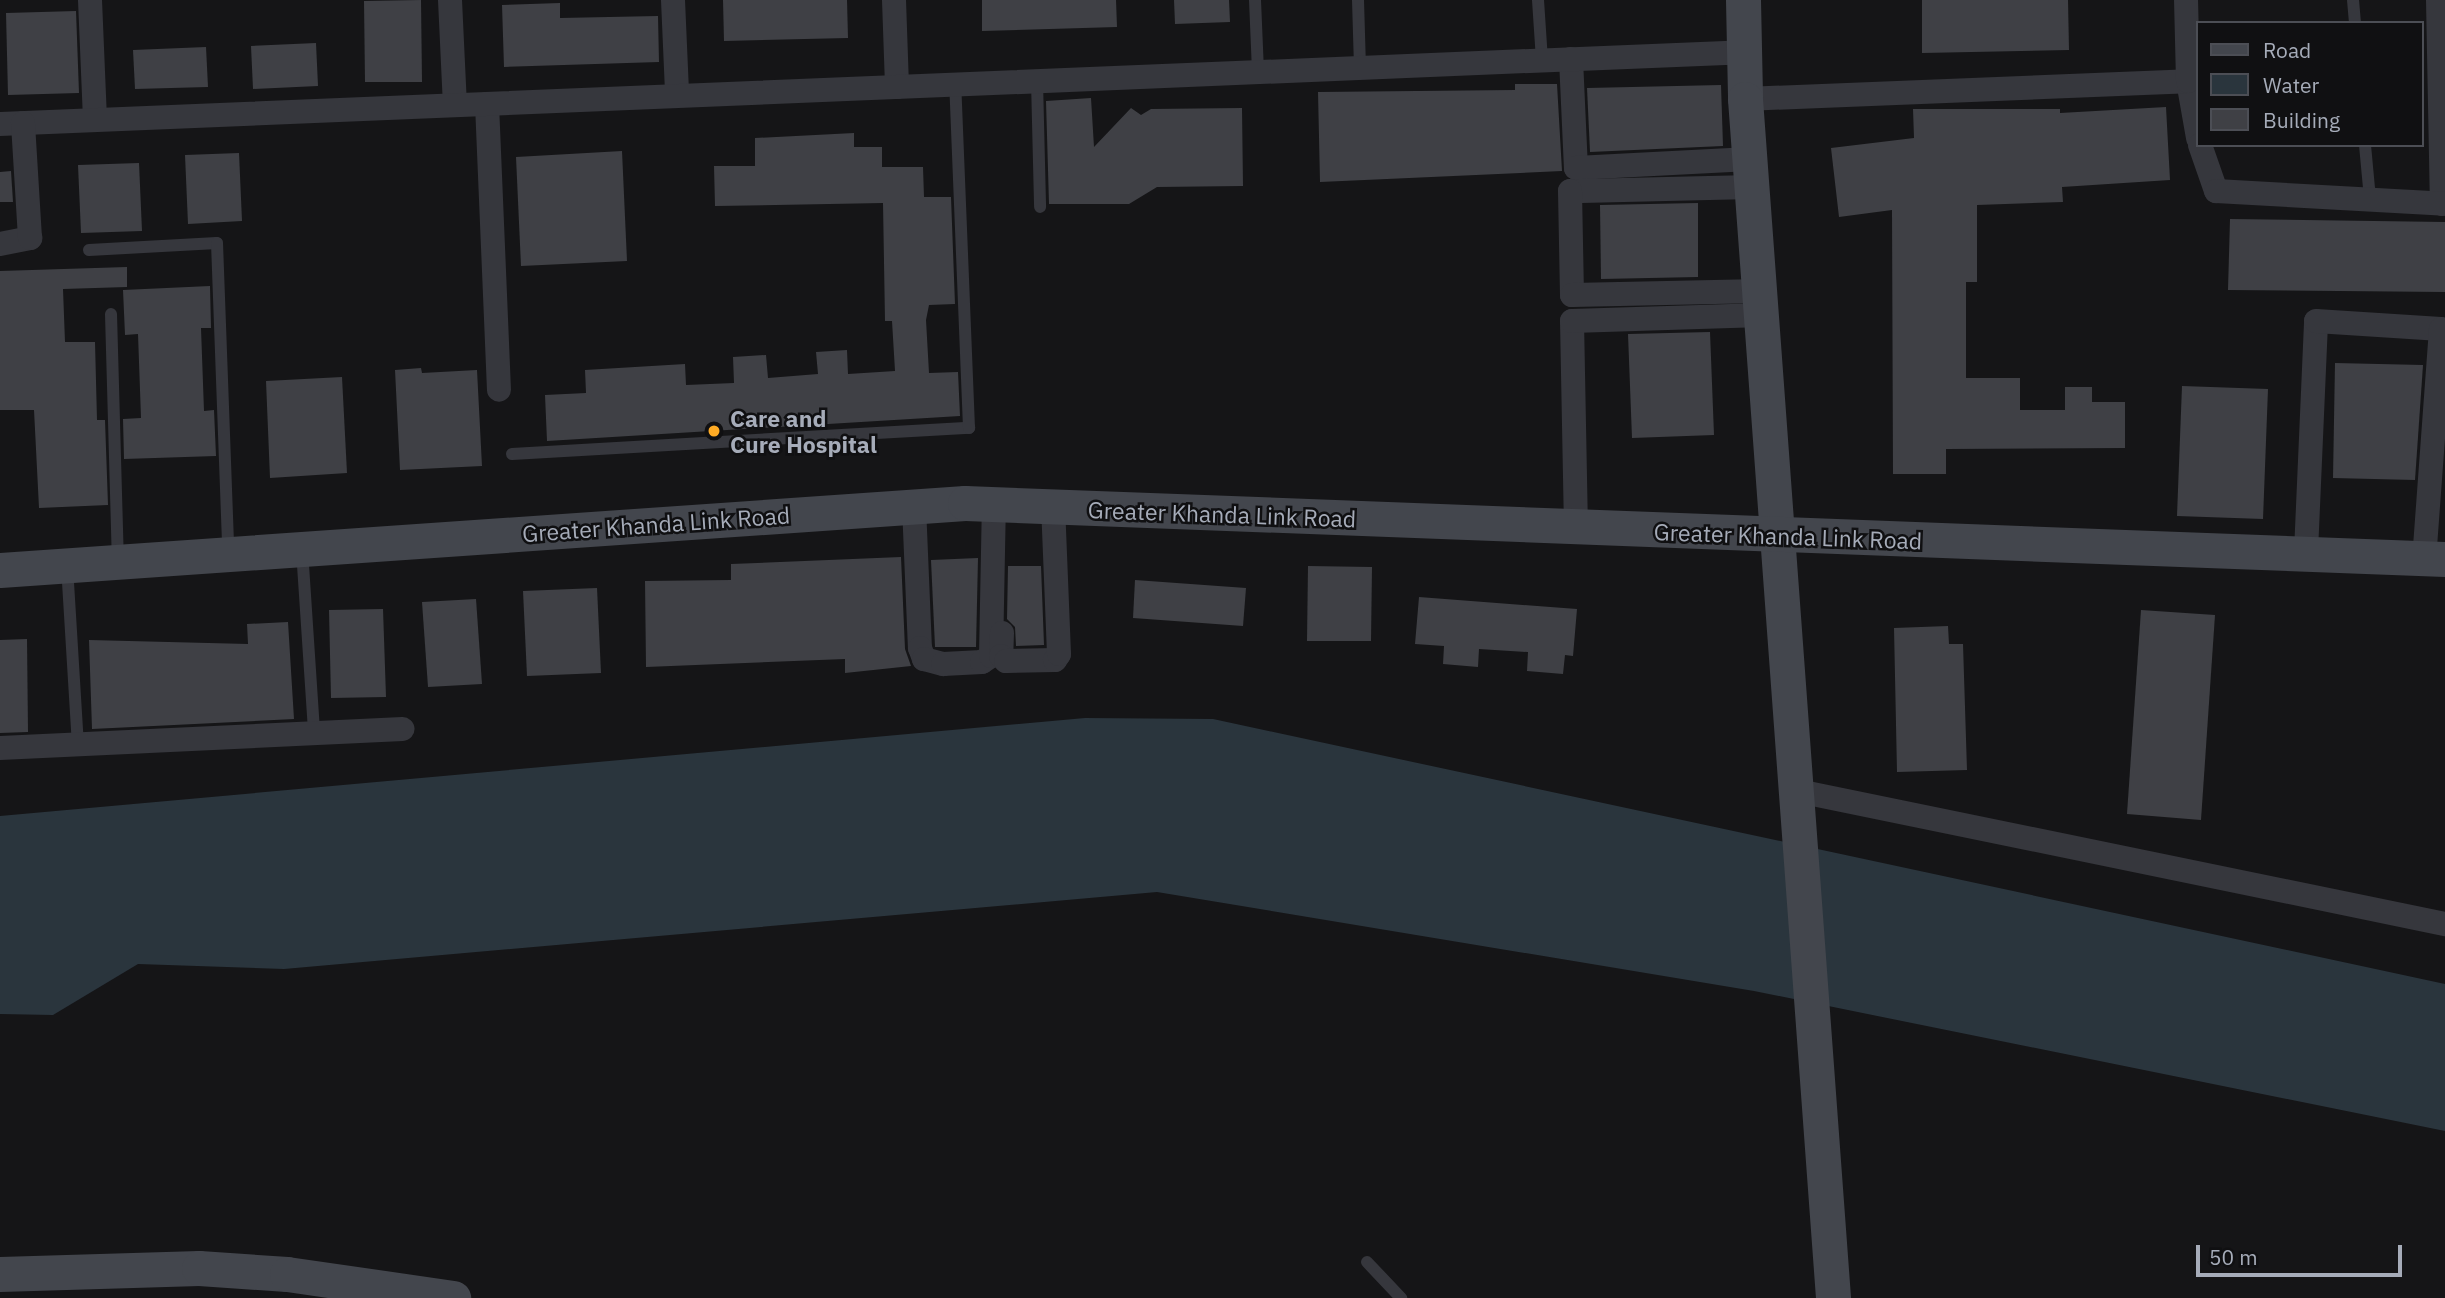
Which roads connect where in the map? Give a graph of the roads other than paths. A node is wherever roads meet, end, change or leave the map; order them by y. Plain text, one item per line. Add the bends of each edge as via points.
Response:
1 (90, 0) edge
2 (450, 0) edge
3 (673, 0) edge
4 (894, 0) edge
5 (1255, 0) edge
6 (1358, 0) edge
7 (1538, 0) edge
8 (1743, 0) edge
9 (2186, 0) edge
10 (2353, 0) edge
11 (2438, 0) edge
12 (2355, 21) edge
13 (1744, 52) junction
14 (1571, 59) junction
15 (1542, 60) junction
16 (1360, 68) junction
17 (1258, 72) junction
18 (1037, 81) junction
19 (2188, 81) junction
20 (955, 84) junction
21 (897, 87) junction
22 (677, 93) junction
23 (1745, 99) junction
24 (487, 104) junction
25 (455, 105) junction
26 (95, 120) junction
27 (11, 124) edge
28 (2196, 127) edge
29 (2201, 147) edge
30 (2365, 147) edge
31 (1751, 173) junction
32 (2370, 199) junction
33 (2443, 204) edge
34 (1040, 207) dead end
35 (0, 244) edge
36 (89, 250) dead end
37 (1762, 303) junction
38 (111, 314) dead end
39 (499, 390) dead end
40 (512, 454) dead end
41 (999, 504) junction
42 (914, 506) junction
43 (1053, 506) junction
44 (1576, 528) junction
45 (1781, 537) junction
46 (302, 549) junction
47 (2306, 552) junction
48 (229, 554) junction
49 (2439, 557) edge
50 (118, 562) junction
51 (66, 566) junction
52 (0, 570) edge
53 (403, 729) dead end
54 (314, 733) junction
55 (78, 744) junction
56 (0, 748) edge
57 (1800, 808) junction
58 (2445, 924) edge
59 (1367, 1262) dead end
60 (0, 1274) edge
61 (453, 1298) edge
62 (1401, 1298) edge
63 (1833, 1298) edge

1 - 26 street
2 - 25 street
3 - 22 street
4 - 21 street
5 - 17 lane
6 - 16 lane
7 - 15 lane
8 - 13 street
9 - 19 street
10 - 12 lane
11 - 33 street
13 - 14 street
13 - 23 street
14 - 15 street
14 - 31 street via 1576,168
15 - 16 street
16 - 17 street
17 - 18 street
18 - 20 street
18 - 34 lane
19 - 23 street
19 - 28 street
20 - 21 street
20 - 40 lane via 969,428
21 - 22 street
22 - 24 street
23 - 31 street
24 - 25 street
24 - 39 street
25 - 26 street
26 - 27 street
27 - 35 street via 30,238
29 - 32 street via 2216,191
30 - 32 lane
31 - 37 street
31 - 37 street via 1570,191 1572,295
32 - 33 street
36 - 48 lane via 217,243
37 - 44 street via 1572,321
37 - 45 street
38 - 50 lane
41 - 42 street, Greater Khanda Link Road
41 - 42 street via 991,656 982,662 943,664 923,659 920,648
41 - 43 street, Greater Khanda Link Road
41 - 43 street via 1001,656 1006,661 1055,660 1059,654
42 - 46 street, Greater Khanda Link Road
43 - 44 street, Greater Khanda Link Road
44 - 45 street, Greater Khanda Link Road
45 - 47 street, Greater Khanda Link Road
45 - 57 street
46 - 48 street, Greater Khanda Link Road
46 - 54 lane
47 - 49 street, Greater Khanda Link Road
47 - 49 street via 2316,321 2441,329
48 - 50 street, Greater Khanda Link Road
50 - 51 street, Greater Khanda Link Road
51 - 52 street, Greater Khanda Link Road
51 - 55 lane
53 - 54 street
54 - 55 street
55 - 56 street
57 - 58 street
57 - 63 street
59 - 62 lane
60 - 61 street via 199,1268 300,1275

